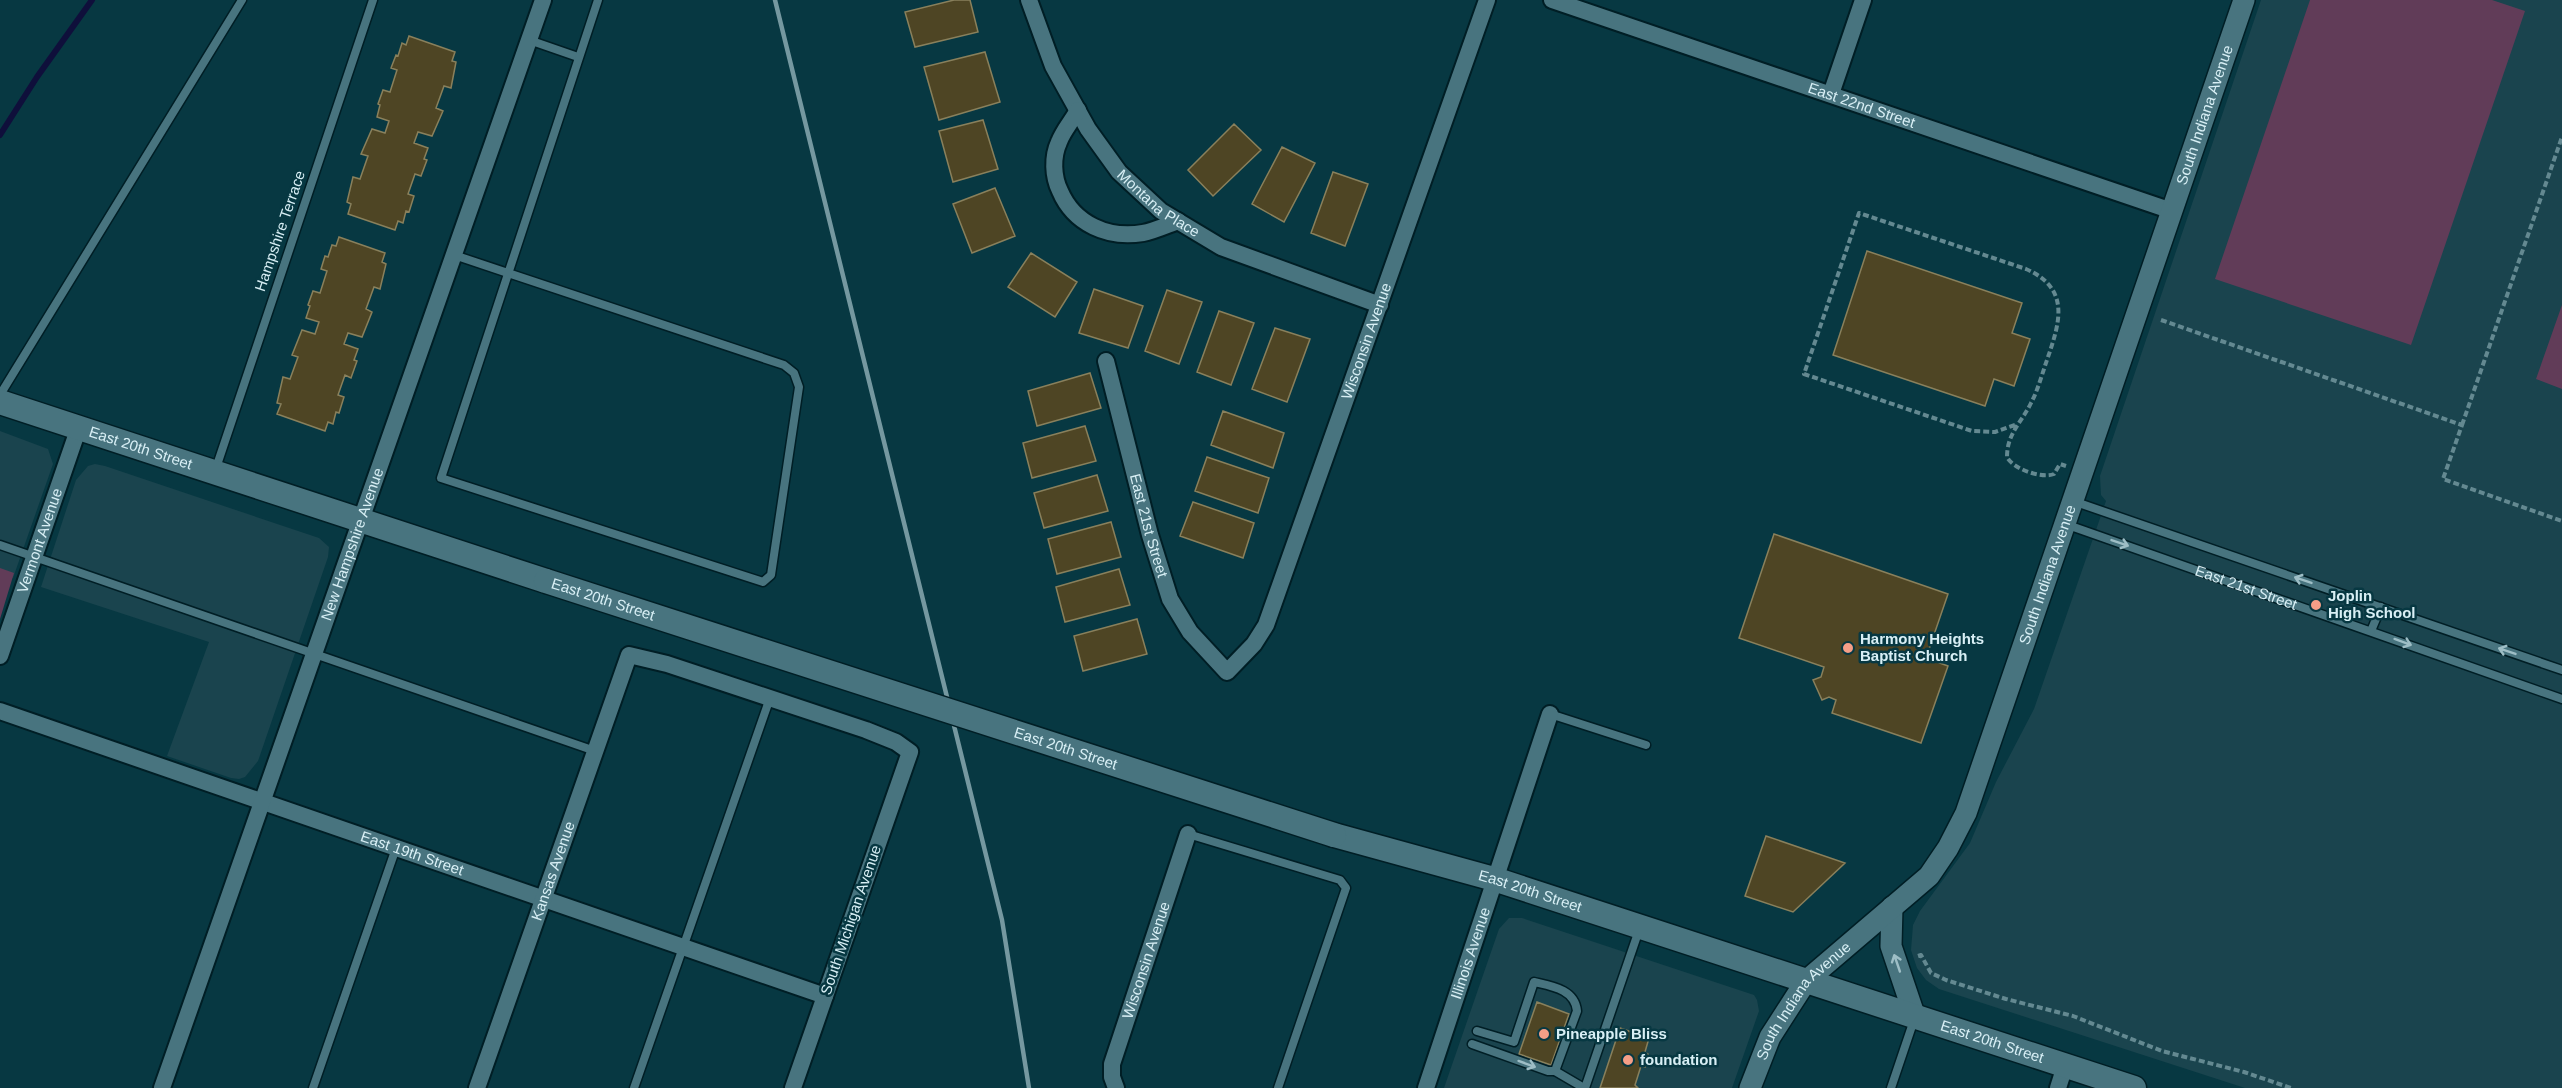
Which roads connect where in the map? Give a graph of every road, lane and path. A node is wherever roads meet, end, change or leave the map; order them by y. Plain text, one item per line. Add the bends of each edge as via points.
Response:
1 (243, 0) edge
2 (373, 0) edge
3 (543, 0) edge
4 (598, 0) edge
5 (1029, 0) edge
6 (1486, 0) edge
7 (1552, 0) edge
8 (1863, 0) edge
9 (2244, 0) edge
10 (529, 40) junction
11 (578, 57) junction
12 (1831, 94) junction
13 (1078, 110) junction
14 (2562, 137) edge
15 (2172, 211) junction
16 (1178, 221) junction
17 (454, 255) junction
18 (510, 274) junction
19 (1380, 305) junction
20 (2161, 320) dead end
21 (1106, 361) dead end
22 (0, 395) edge
23 (0, 402) edge
24 (2015, 425) junction
25 (2462, 425) junction
26 (79, 427) junction
27 (2067, 466) dead end
28 (214, 472) junction
29 (2073, 501) junction
30 (361, 520) junction
31 (2562, 521) edge
32 (2065, 524) junction
33 (0, 545) edge
34 (34, 556) junction
35 (2381, 607) junction
36 (2371, 631) junction
37 (314, 654) junction
38 (0, 656) edge
39 (2562, 670) edge
40 (1227, 672) joint
41 (770, 698) junction
42 (2562, 699) edge
43 (0, 711) edge
44 (1550, 714) joint
45 (1646, 745) dead end
46 (595, 751) junction
47 (262, 802) junction
48 (1188, 834) joint
49 (396, 848) junction
50 (1494, 879) junction
51 (542, 899) junction
52 (1892, 907) junction
53 (1640, 927) junction
54 (682, 947) junction
55 (1918, 956) dead end
56 (1806, 981) junction
57 (825, 996) junction
58 (1915, 1017) junction
59 (1477, 1031) dead end
60 (1514, 1042) junction
61 (1472, 1044) dead end
62 (1509, 1057) junction
63 (1555, 1071) junction
64 (2061, 1077) edge
65 (162, 1088) edge
66 (313, 1088) edge
67 (477, 1088) edge
68 (634, 1088) edge
69 (793, 1088) edge
70 (1116, 1088) edge
71 (1278, 1088) edge
72 (1426, 1088) edge
73 (1584, 1088) edge
74 (1750, 1088) edge
75 (1891, 1088) edge
76 (2134, 1088) edge
77 (2291, 1088) edge

1 - 22 lane
2 - 28 lane, Hampshire Terrace
3 - 10 street, New Hampshire Avenue
4 - 11 lane
5 - 13 street, Montana Place via 1053,66
6 - 19 street, Wisconsin Avenue
7 - 12 street, East 22nd Street
8 - 12 street
9 - 15 street, South Indiana Avenue
10 - 11 lane
10 - 17 street, New Hampshire Avenue
11 - 18 lane
12 - 15 street, East 22nd Street
13 - 16 street, Montana Place via 1119,172 1161,211
13 - 16 street via 1058,142 1054,160 1056,182 1065,202 1078,217 1096,229 1120,233 1143,233
14 - 25 path
15 - 29 street, South Indiana Avenue
16 - 19 street, Montana Place via 1221,247
17 - 18 lane
17 - 30 street, New Hampshire Avenue
18 - 18 lane via 784,365 794,373 798,387 771,575 763,582 441,478
19 - 40 street, Wisconsin Avenue via 1266,625
20 - 25 path
21 - 40 street, East 21st Street via 1170,599 1190,632
23 - 26 main road, East 20th Street
24 - 24 path via 2031,404 2057,332 2059,305 2050,286 2026,269 1859,213 1804,374 1972,430 1995,432
24 - 27 path via 2007,452 2010,463 2049,476 2057,472 2060,464
25 - 31 path via 2443,479
26 - 28 main road, East 20th Street
26 - 34 street, Vermont Avenue
28 - 30 main road, East 20th Street
29 - 32 street, South Indiana Avenue
35 -> 29 lane, East 21st Street
30 - 37 street, New Hampshire Avenue
30 - 50 main road, East 20th Street, bridge via 1334,835
32 -> 36 lane, East 21st Street
32 - 52 street, South Indiana Avenue via 1966,813 1929,876
33 - 34 lane
34 - 37 lane
34 - 38 street, Vermont Avenue
35 - 36 lane
39 -> 35 lane, East 21st Street
36 -> 42 lane, East 21st Street
37 - 46 lane
37 - 47 street, New Hampshire Avenue
41 - 46 street, Kansas Avenue via 628,655
41 - 54 lane
41 - 57 street, South Michigan Avenue via 866,730 910,752
43 - 47 street, East 19th Street
44 - 45 lane
44 - 50 street, Illinois Avenue
46 - 51 street, Kansas Avenue
47 - 49 street, East 19th Street
47 - 65 street, New Hampshire Avenue
48 - 70 street, Wisconsin Avenue via 1112,1064
48 - 71 lane via 1340,880 1346,888
49 - 51 street, East 19th Street
49 - 66 lane
50 - 53 main road, East 20th Street
50 - 72 street, Illinois Avenue
51 - 54 street, East 19th Street
51 - 67 street, Kansas Avenue
52 - 56 street, South Indiana Avenue
58 -> 52 street via 1891,946
53 - 56 main road, East 20th Street
53 - 73 lane
54 - 57 street, East 19th Street
54 - 68 lane
55 - 77 path via 1931,973 1946,980 2073,1016 2162,1051
56 - 58 main road, East 20th Street
56 - 74 street, South Indiana Avenue via 1770,1037
57 - 69 street, South Michigan Avenue
58 - 64 main road, East 20th Street
58 - 75 lane
59 - 60 lane
60 - 62 lane
60 - 63 lane via 1534,982 1564,990 1576,1003 1577,1011
61 - 62 lane
62 -> 63 lane
63 - 73 lane
64 - 76 main road, East 20th Street

